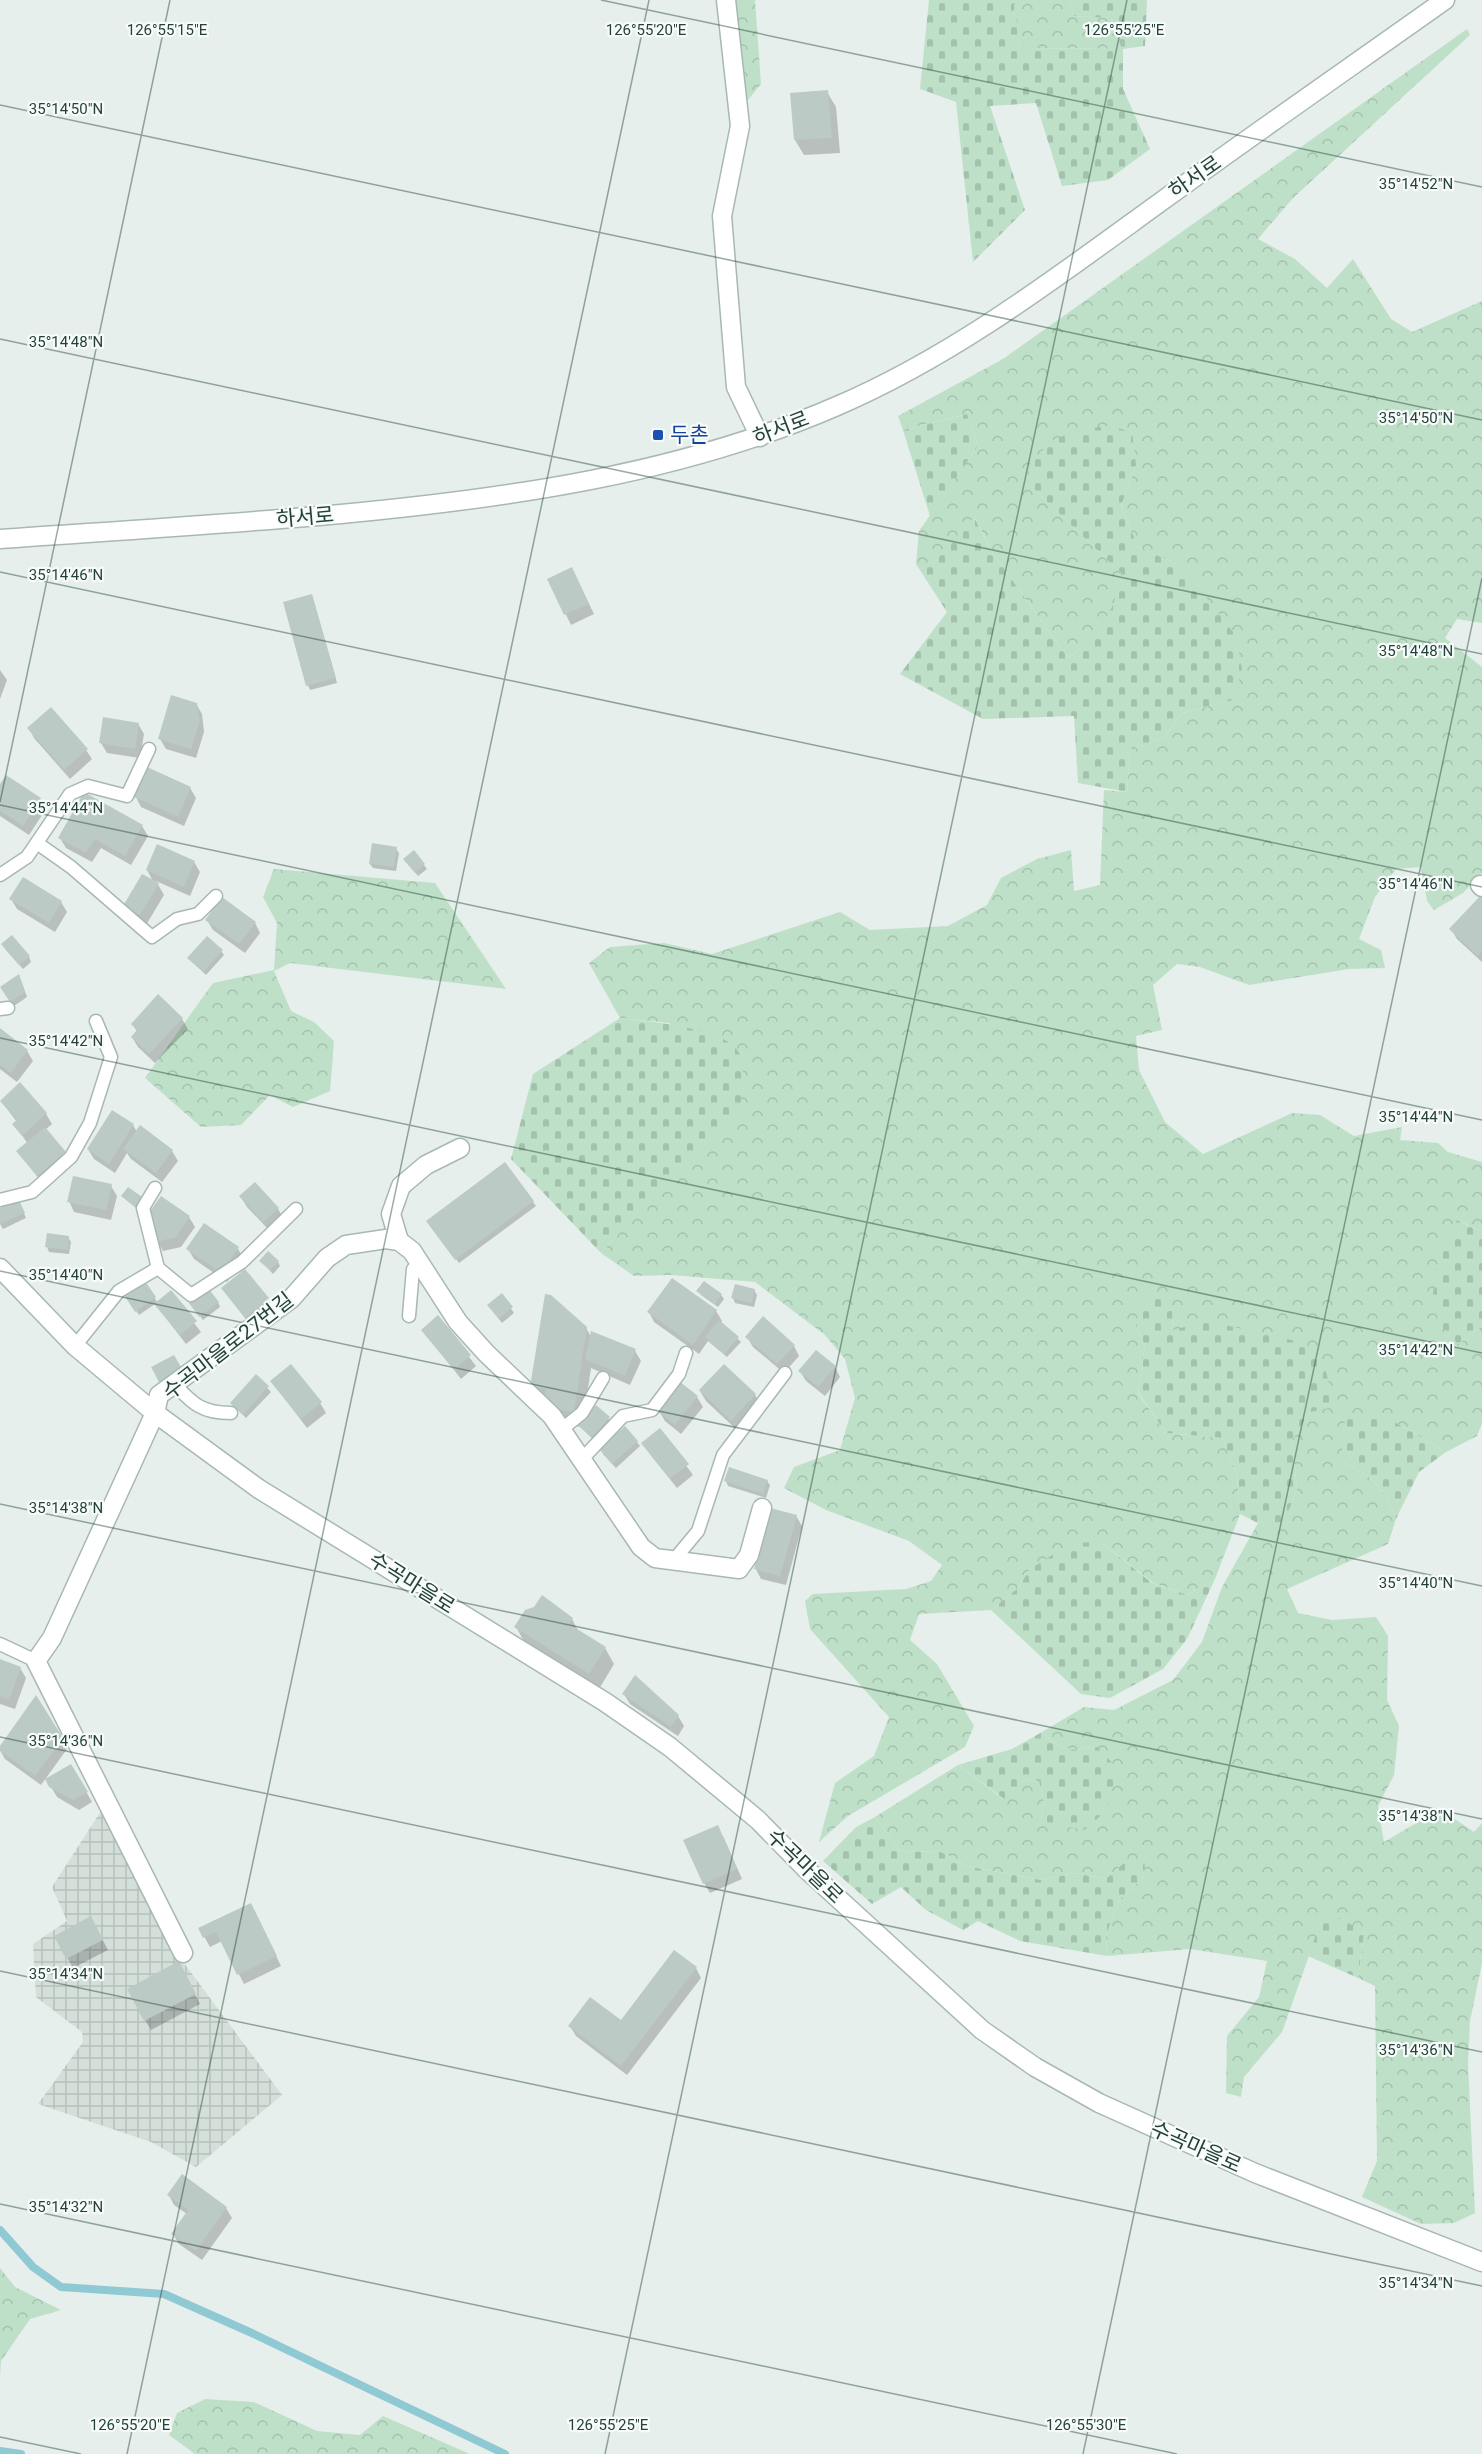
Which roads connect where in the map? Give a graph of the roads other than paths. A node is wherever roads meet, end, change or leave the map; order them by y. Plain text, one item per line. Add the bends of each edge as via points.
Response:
1 (726, 0) edge
2 (1445, 0) edge
3 (760, 437) junction
4 (0, 539) edge
5 (149, 749) dead end
6 (37, 843) junction
7 (0, 875) edge
8 (216, 896) dead end
9 (96, 1021) dead end
10 (460, 1148) dead end
11 (155, 1188) dead end
12 (0, 1200) edge
13 (296, 1209) dead end
14 (399, 1241) junction
15 (420, 1264) junction
16 (0, 1268) edge
17 (158, 1268) junction
18 (409, 1316) dead end
19 (75, 1346) junction
20 (686, 1353) dead end
21 (785, 1373) dead end
22 (603, 1378) dead end
23 (174, 1384) junction
24 (155, 1413) junction
25 (231, 1413) dead end
26 (562, 1429) junction
27 (582, 1459) junction
28 (762, 1508) dead end
29 (673, 1561) junction
30 (0, 1644) edge
31 (36, 1661) junction
32 (183, 1953) dead end
33 (1482, 2262) edge

1 - 3 street via 740,126 722,216 736,387
2 - 3 street, 하서로 via 1063,274 982,326 920,365 839,406
3 - 4 street, 하서로 via 670,463 586,481 441,504 253,522
5 - 6 lane via 127,796 88,786 70,794
6 - 7 lane via 27,857
6 - 8 lane via 152,937 177,919 198,914
9 - 12 lane via 111,1057 90,1123 71,1157 32,1192
10 - 14 street via 426,1165 401,1186 391,1214
11 - 17 lane via 143,1208
13 - 17 lane via 243,1263 191,1295
14 - 15 street
14 - 23 street, 수곡마을로27번길 via 346,1245 327,1258 291,1299
15 - 18 lane via 414,1269
15 - 26 street via 458,1322
16 - 19 street, 수곡마을로
17 - 19 lane via 119,1291
19 - 24 street, 수곡마을로
20 - 27 lane via 679,1374 652,1410 623,1416
21 - 29 lane via 723,1455 698,1531
22 - 26 lane via 582,1413
23 - 24 street, 수곡마을로27번길 via 159,1395
23 - 25 lane via 189,1401 212,1413
24 - 31 street via 52,1638
24 - 33 street, 수곡마을로 via 259,1489 605,1702 670,1747 758,1820 982,2030 1035,2067 1099,2103 1255,2173
26 - 27 street
27 - 29 street via 641,1547 655,1558
28 - 29 street via 749,1555 739,1569
30 - 31 lane
31 - 32 street

